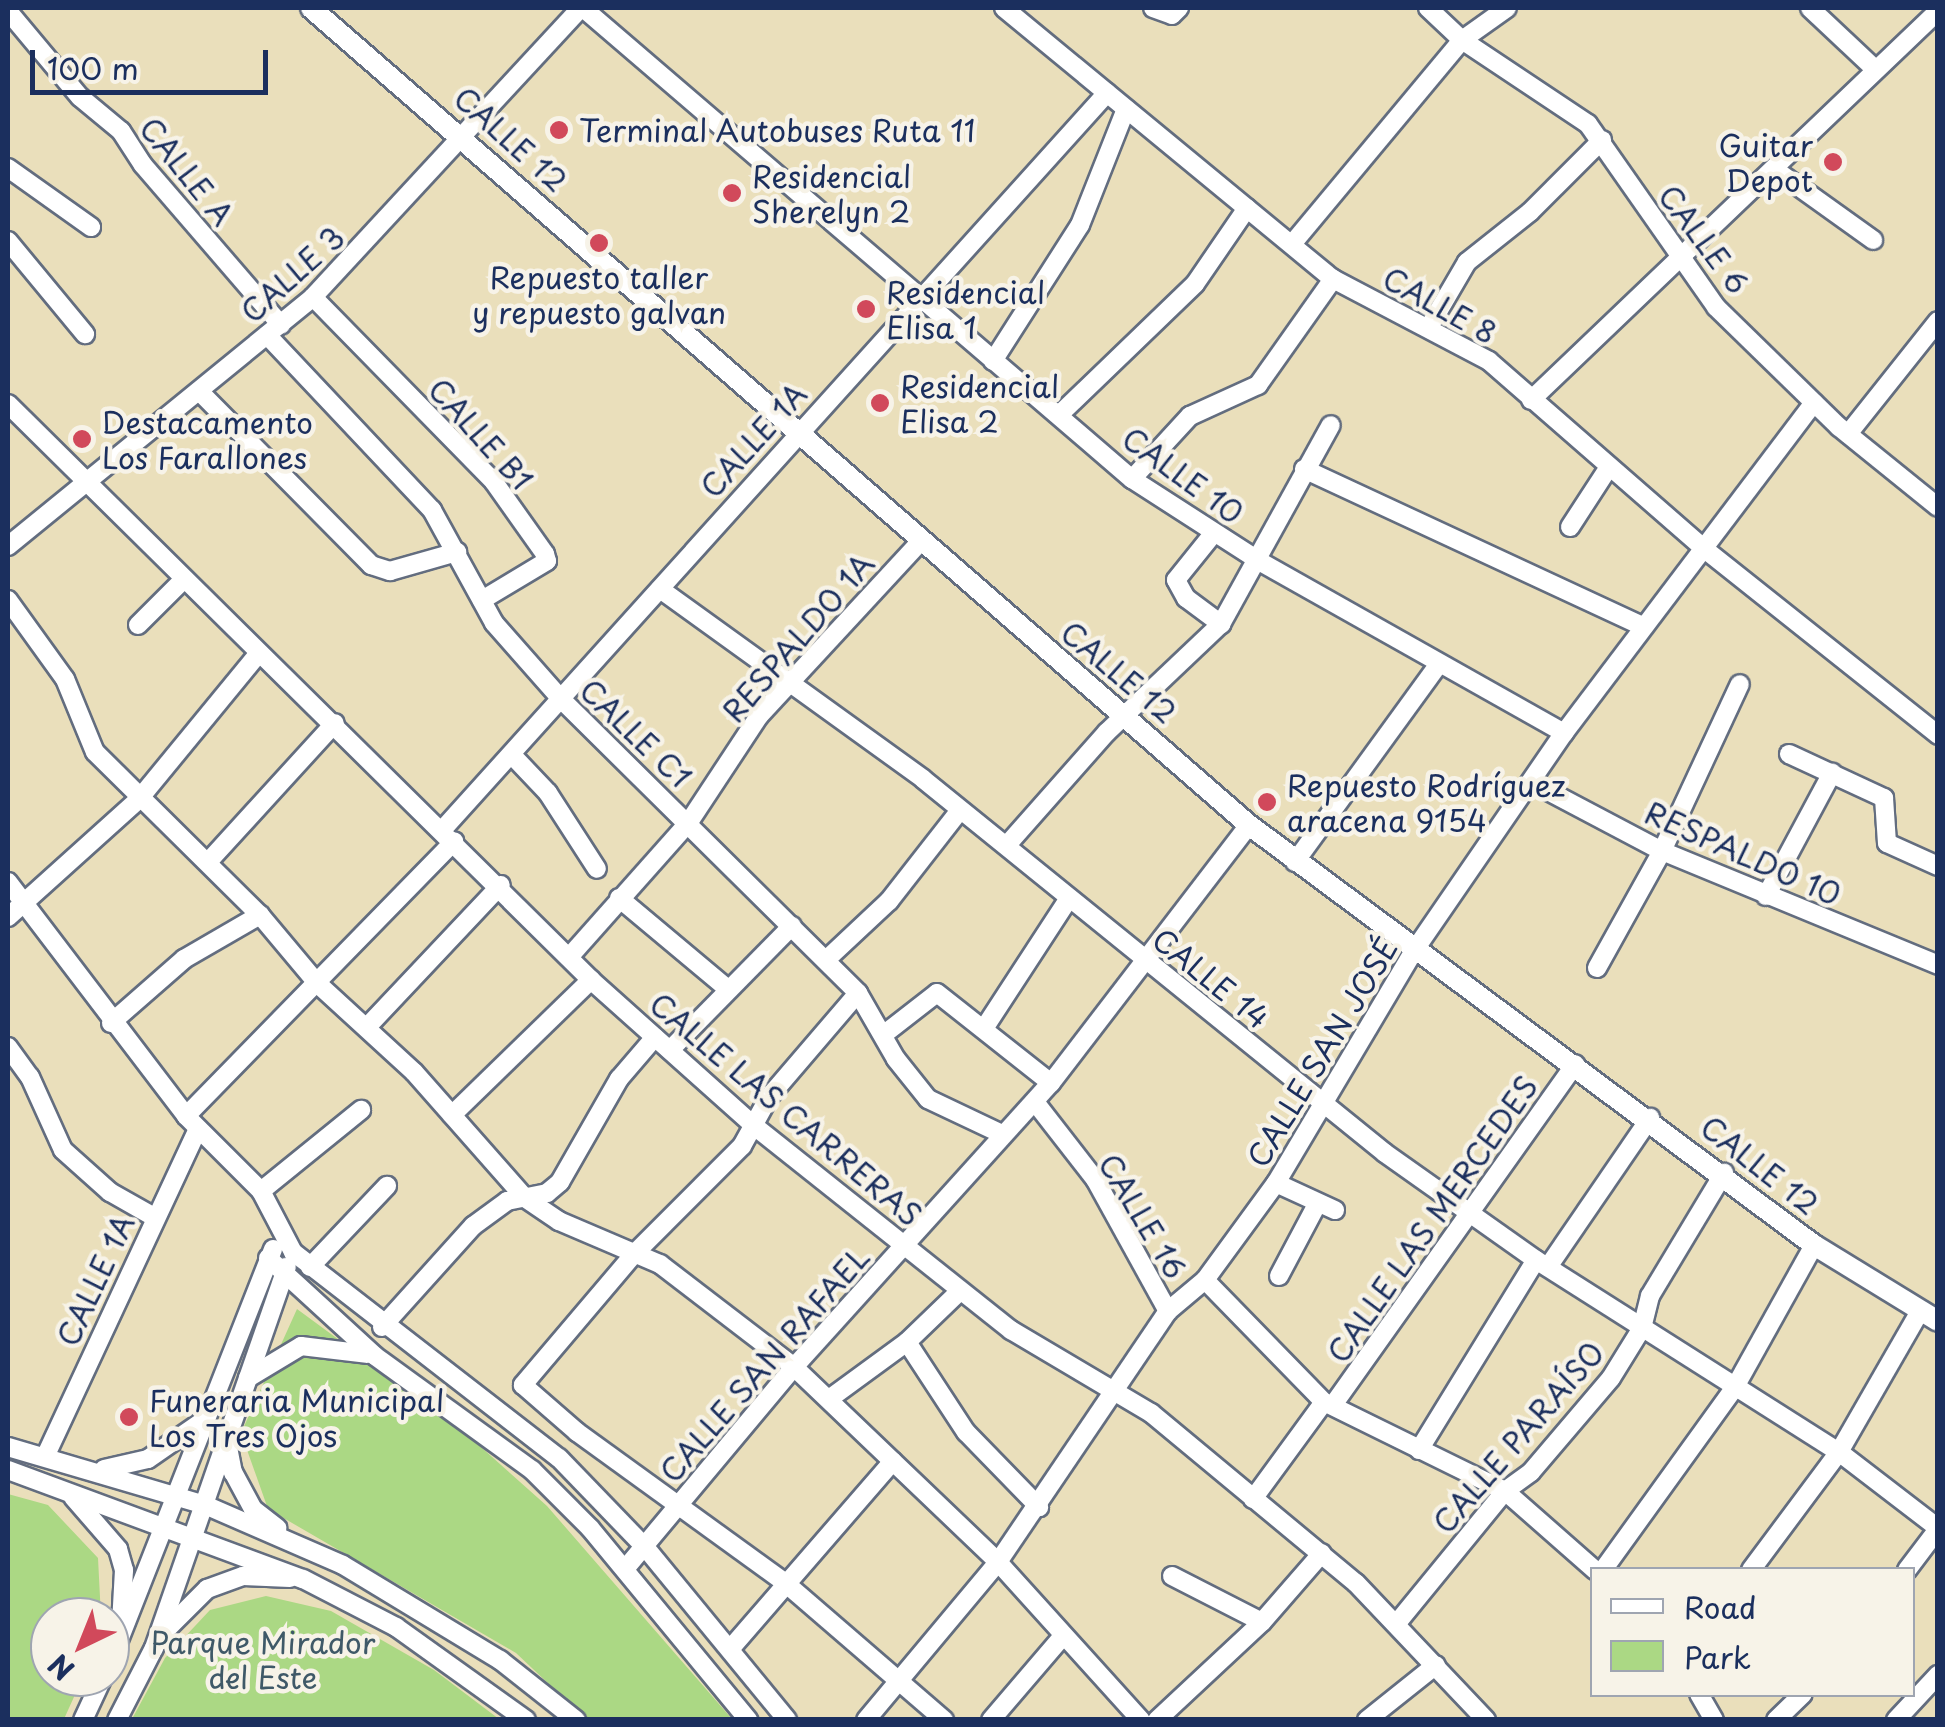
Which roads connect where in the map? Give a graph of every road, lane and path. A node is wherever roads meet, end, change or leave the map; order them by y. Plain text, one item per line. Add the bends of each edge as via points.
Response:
1 (311, 8) edge
2 (582, 8) edge
3 (1004, 8) edge
4 (1153, 8) edge
5 (1179, 8) edge
6 (1428, 8) edge
7 (1506, 8) edge
8 (1810, 8) edge
9 (8, 10) edge
10 (1938, 11) edge
11 (1462, 40) junction
12 (1875, 69) junction
13 (1107, 93) junction
14 (1126, 109) junction
15 (465, 138) junction
16 (1602, 140) junction
17 (8, 168) edge
18 (1774, 169) junction
19 (1248, 208) junction
20 (91, 227) dead end
21 (1873, 240) dead end
22 (8, 241) edge
23 (1292, 244) junction
24 (1679, 262) junction
25 (1333, 280) junction
26 (313, 297) junction
27 (924, 302) junction
28 (1938, 321) edge
29 (1430, 328) junction
30 (274, 330) junction
31 (85, 334) dead end
32 (993, 361) junction
33 (199, 391) junction
34 (1531, 400) junction
35 (1814, 403) junction
36 (8, 404) edge
37 (1060, 414) junction
38 (1331, 425) dead end
39 (797, 431) junction
40 (1848, 434) junction
41 (1609, 467) junction
42 (1304, 469) junction
43 (1132, 480) junction
44 (91, 485) junction
45 (1938, 507) edge
46 (1570, 527) dead end
47 (1213, 534) junction
48 (919, 542) junction
49 (8, 546) edge
50 (1702, 547) junction
51 (457, 552) junction
52 (1259, 561) junction
53 (184, 579) junction
54 (660, 589) junction
55 (8, 600) edge
56 (482, 600) junction
57 (1221, 624) junction
58 (138, 625) dead end
59 (1643, 626) junction
60 (258, 654) junction
61 (1439, 664) junction
62 (1740, 684) dead end
63 (788, 686) junction
64 (561, 699) junction
65 (1126, 715) junction
66 (335, 723) junction
67 (1564, 733) junction
68 (1938, 735) edge
69 (1789, 754) dead end
70 (512, 755) junction
71 (1832, 773) junction
72 (1531, 782) junction
73 (139, 799) junction
74 (960, 810) junction
75 (689, 822) junction
76 (1249, 825) junction
77 (449, 834) junction
78 (1007, 845) junction
79 (1662, 851) junction
80 (208, 862) junction
81 (1296, 862) junction
82 (1938, 866) edge
83 (597, 869) dead end
84 (8, 882) edge
85 (501, 885) junction
86 (1766, 896) junction
87 (619, 898) junction
88 (1069, 898) junction
89 (24, 903) junction
90 (260, 915) junction
91 (8, 917) edge
92 (792, 926) junction
93 (1414, 951) junction
94 (570, 956) junction
95 (826, 959) junction
96 (1146, 960) junction
97 (1938, 965) edge
98 (1597, 968) dead end
99 (591, 980) junction
100 (318, 984) junction
101 (728, 989) junction
102 (858, 993) junction
103 (111, 1023) junction
104 (367, 1027) junction
105 (985, 1027) junction
106 (883, 1035) junction
107 (655, 1037) junction
108 (8, 1047) edge
109 (670, 1050) junction
110 (1575, 1064) junction
111 (1052, 1083) junction
112 (1034, 1102) junction
113 (1318, 1104) junction
114 (360, 1110) dead end
115 (452, 1115) junction
116 (1650, 1118) junction
117 (192, 1122) junction
118 (752, 1125) junction
119 (1002, 1134) junction
120 (1724, 1173) junction
121 (1276, 1183) junction
122 (387, 1186) dead end
123 (261, 1191) junction
124 (525, 1198) junction
125 (1316, 1206) junction
126 (1335, 1210) dead end
127 (1468, 1211) junction
128 (154, 1217) junction
129 (280, 1236) junction
130 (905, 1244) junction
131 (1814, 1245) junction
132 (293, 1252) junction
133 (634, 1254) junction
134 (268, 1258) junction
135 (1542, 1263) junction
136 (310, 1267) junction
137 (284, 1276) junction
138 (1278, 1276) dead end
139 (1205, 1280) junction
140 (959, 1292) junction
141 (1168, 1311) junction
142 (1929, 1316) edge
143 (382, 1327) junction
144 (1642, 1328) junction
145 (908, 1342) junction
146 (375, 1356) junction
147 (794, 1366) junction
148 (248, 1378) junction
149 (1735, 1387) junction
150 (1114, 1394) junction
151 (829, 1399) junction
152 (1328, 1404) junction
153 (204, 1419) junction
154 (226, 1440) junction
155 (8, 1447) edge
156 (1420, 1450) junction
157 (1839, 1452) junction
158 (45, 1457) junction
159 (893, 1460) junction
160 (8, 1470) edge
161 (96, 1470) junction
162 (62, 1487) junction
163 (1505, 1490) junction
164 (175, 1498) junction
165 (1253, 1499) junction
166 (204, 1506) junction
167 (677, 1507) junction
168 (1038, 1507) junction
169 (165, 1525) junction
170 (1938, 1529) edge
171 (194, 1536) junction
172 (293, 1542) junction
173 (645, 1547) junction
174 (1322, 1553) junction
175 (998, 1562) junction
176 (1592, 1567) edge
177 (1605, 1567) edge
178 (1752, 1567) edge
179 (1910, 1567) edge
180 (625, 1569) junction
181 (1172, 1576) dead end
182 (303, 1578) junction
183 (783, 1581) junction
184 (122, 1597) edge
185 (130, 1615) edge
186 (1262, 1622) junction
187 (1397, 1624) junction
188 (1063, 1636) junction
189 (154, 1648) junction
190 (731, 1648) junction
191 (1436, 1665) junction
192 (1938, 1675) edge
193 (896, 1681) junction
194 (94, 1697) edge
195 (1702, 1697) edge
196 (1800, 1697) edge
197 (83, 1720) edge
198 (117, 1720) edge
199 (526, 1720) edge
200 (576, 1720) edge
201 (748, 1720) edge
202 (788, 1720) edge
203 (866, 1720) edge
204 (944, 1720) edge
205 (991, 1720) edge
206 (1141, 1720) edge
207 (1157, 1720) edge
208 (1367, 1720) edge
209 (1486, 1720) edge
210 (1714, 1720) edge
211 (1776, 1720) edge
212 (1896, 1720) edge

1 - 15 main road, CALLE 12
2 - 15 street, CALLE 3
2 - 27 street, CALLE 10
3 - 13 street, CALLE 8
4 - 5 street via 1172,15
6 - 11 street, CALLE 6
7 - 11 street
8 - 12 street
9 - 30 street, CALLE A via 80,97 122,131
10 - 12 street
11 - 16 street, CALLE 6
11 - 23 street
12 - 18 street
13 - 14 street, CALLE 8
13 - 27 street, CALLE 1A
14 - 19 street, CALLE 8
14 - 32 street via 1080,225
15 - 26 street, CALLE 3
15 - 39 main road, CALLE 12
16 - 24 street, CALLE 6
16 - 29 street via 1530,212 1467,262
17 - 20 street
18 - 21 street
18 - 24 street
19 - 23 street, CALLE 8
19 - 37 street via 1195,284
22 - 31 street
23 - 25 street, CALLE 8
24 - 34 street
24 - 35 street, CALLE 6
25 - 29 street, CALLE 8
25 - 43 street via 1258,385 1190,416
26 - 30 street, CALLE 3
26 - 56 street, CALLE B1 via 494,482 546,554 547,561
27 - 32 street, CALLE 10
27 - 39 street, CALLE 1A
28 - 40 street
29 - 34 street, CALLE 8 via 1489,361
30 - 33 street, CALLE 3
30 - 51 street, CALLE C1 via 432,510
32 - 37 street, CALLE 10
33 - 44 street, CALLE 3
33 - 51 street via 370,565 390,571
34 - 41 street, CALLE 8
35 - 40 street, CALLE 6
35 - 50 street, CALLE SAN JOSÉ
36 - 44 street, CALLE LAS CARRERAS
37 - 43 street, CALLE 10
38 - 42 street
39 - 48 main road, CALLE 12
39 - 54 street, CALLE 1A
40 - 45 street, CALLE 6
41 - 46 street
41 - 50 street, CALLE 8
42 - 52 street
42 - 59 street
43 - 47 street, CALLE 10
44 - 49 street, CALLE 3
44 - 53 street, CALLE LAS CARRERAS
47 - 52 street, CALLE 10
47 - 57 street via 1176,580 1186,598
48 - 63 street, RESPALDO 1A
48 - 65 main road, CALLE 12
50 - 59 street, CALLE SAN JOSÉ
50 - 68 street, CALLE 8
51 - 56 street, CALLE C1
52 - 57 street
52 - 61 street, CALLE 10
53 - 58 street
53 - 60 street, CALLE LAS CARRERAS
54 - 63 street, CALLE 14
54 - 64 street, CALLE 1A
55 - 73 street via 65,678 96,752
56 - 64 street, CALLE C1
57 - 65 street
59 - 67 street, CALLE SAN JOSÉ
60 - 66 street, CALLE LAS CARRERAS
60 - 73 street
61 - 67 street, CALLE 10
61 - 81 street
62 - 79 street
63 - 74 street, CALLE 14
63 - 75 street, RESPALDO 1A via 758,716
64 - 70 street, CALLE 1A
64 - 75 street, CALLE C1
65 - 76 main road, CALLE 12
65 - 78 street
66 - 77 street, CALLE LAS CARRERAS
66 - 80 street
67 - 72 street, CALLE SAN JOSÉ
69 - 71 street
70 - 77 street, CALLE 1A
70 - 83 street via 548,793
71 - 82 street via 1887,802 1891,848
71 - 86 street
72 - 79 street, RESPALDO 10
72 - 93 street, CALLE SAN JOSÉ
73 - 80 street
73 - 89 street
74 - 78 street, CALLE 14
74 - 95 street via 889,901
75 - 87 street, RESPALDO 1A
75 - 92 street, CALLE C1
76 - 81 main road, CALLE 12
76 - 96 street, CALLE SAN RAFAEL
77 - 85 street, CALLE LAS CARRERAS
77 - 100 street, CALLE 1A
78 - 88 street, CALLE 14
79 - 86 street, RESPALDO 10
79 - 98 street
80 - 90 street
81 - 93 main road, CALLE 12
84 - 89 street
85 - 94 street, CALLE LAS CARRERAS
85 - 104 street
86 - 97 street, RESPALDO 10
87 - 94 street, RESPALDO 1A
87 - 101 street
88 - 96 street, CALLE 14
88 - 105 street
89 - 91 street
89 - 103 street
90 - 100 street
90 - 103 street via 184,960
92 - 95 street, CALLE C1
92 - 101 street
93 - 110 main road, CALLE 12
93 - 113 street, CALLE SAN JOSÉ
94 - 99 street, CALLE LAS CARRERAS
95 - 102 street, CALLE C1
96 - 111 street, CALLE SAN RAFAEL
96 - 113 street, CALLE 14
99 - 107 street, CALLE LAS CARRERAS
99 - 115 street
100 - 104 street
100 - 117 street, CALLE 1A
101 - 109 street
102 - 106 street, CALLE C1
102 - 118 street
103 - 117 street
104 - 115 street
105 - 106 street via 937,992
105 - 111 street
106 - 119 street, CALLE C1 via 928,1099
107 - 109 street, CALLE LAS CARRERAS
107 - 124 street via 619,1079 560,1182
108 - 128 street via 30,1077 63,1150 110,1192
109 - 118 street, CALLE LAS CARRERAS
110 - 116 main road, CALLE 12
110 - 127 street, CALLE LAS MERCEDES
111 - 112 street, CALLE SAN RAFAEL
112 - 119 street, CALLE SAN RAFAEL
112 - 141 street, CALLE 16 via 1095,1179
113 - 121 street, CALLE SAN JOSÉ
113 - 127 street, CALLE 14
114 - 123 street
115 - 124 street
116 - 120 main road, CALLE 12
116 - 135 street
117 - 123 street
117 - 128 street, CALLE 1A
118 - 130 street, CALLE LAS CARRERAS
118 - 133 street via 699,1194
119 - 130 street, CALLE SAN RAFAEL
120 - 131 main road, CALLE 12
120 - 144 street, CALLE PARAÍSO via 1650,1296
121 - 125 street
121 - 139 street, CALLE SAN JOSÉ
122 - 136 street
123 - 129 street
124 - 133 street
124 - 143 street via 507,1201 473,1226
125 - 126 street
125 - 138 street
127 - 135 street, CALLE 14
127 - 152 street, CALLE LAS MERCEDES
128 - 158 street, CALLE 1A
129 - 132 street
129 - 134 street
130 - 140 street, CALLE LAS CARRERAS
130 - 147 street, CALLE SAN RAFAEL
131 - 142 main road, CALLE 12
131 - 149 street
132 - 136 street
132 - 137 street
133 - 147 street via 708,1297
133 - 167 street via 523,1385
134 - 137 street
134 - 153 street
135 - 144 street, CALLE 14
135 - 156 street
136 - 143 street
137 - 146 street
137 - 148 street
139 - 141 street, CALLE SAN JOSÉ
139 - 152 street, CALLE 16
140 - 145 street
140 - 150 street, CALLE LAS CARRERAS
141 - 150 street, CALLE SAN JOSÉ
142 - 157 street
143 - 173 street via 559,1458
144 - 149 street, CALLE 14
144 - 163 street, CALLE PARAÍSO via 1556,1445
145 - 151 street
145 - 168 street via 966,1432
146 - 148 street via 301,1346
146 - 180 street via 532,1470
147 - 151 street
147 - 167 street, CALLE SAN RAFAEL
148 - 154 street
149 - 157 street, CALLE 14
149 - 177 street
150 - 165 street, CALLE LAS CARRERAS via 1152,1413
150 - 168 street, CALLE SAN JOSÉ
151 - 159 street
152 - 156 street, CALLE 16
152 - 165 street, CALLE LAS MERCEDES
153 - 161 street via 148,1459
153 - 164 street
154 - 166 street
154 - 172 street via 233,1472 253,1509
155 - 158 street
156 - 163 street, CALLE 16
157 - 170 street, CALLE 14
157 - 178 street
158 - 161 street
159 - 175 street
159 - 183 street
160 - 162 street
161 - 164 street
162 - 169 street
162 - 184 street via 96,1515 118,1549
163 - 176 street, CALLE 16
163 - 187 street, CALLE PARAÍSO
164 - 166 street
164 - 169 street
165 - 174 street, CALLE LAS CARRERAS
166 - 171 street
166 - 172 street
167 - 173 street, CALLE SAN RAFAEL
167 - 183 street
168 - 175 street, CALLE SAN JOSÉ
169 - 171 street
169 - 185 street
170 - 179 street
171 - 182 street
171 - 189 street
172 - 200 street via 425,1612
173 - 180 street, CALLE SAN RAFAEL
173 - 190 street
174 - 186 street
174 - 187 street, CALLE LAS CARRERAS
175 - 188 street
175 - 193 street, CALLE SAN JOSÉ
180 - 201 street
181 - 186 street
182 - 189 street via 243,1576 207,1589 178,1612
182 - 199 street via 396,1627
183 - 190 street
183 - 193 street
186 - 207 street
187 - 191 street, CALLE LAS CARRERAS
188 - 205 street
188 - 206 street
189 - 198 street
190 - 202 street
191 - 208 street
191 - 209 street, CALLE LAS CARRERAS
192 - 212 street
193 - 203 street, CALLE SAN JOSÉ
193 - 204 street
194 - 197 street
195 - 210 street
196 - 211 street

